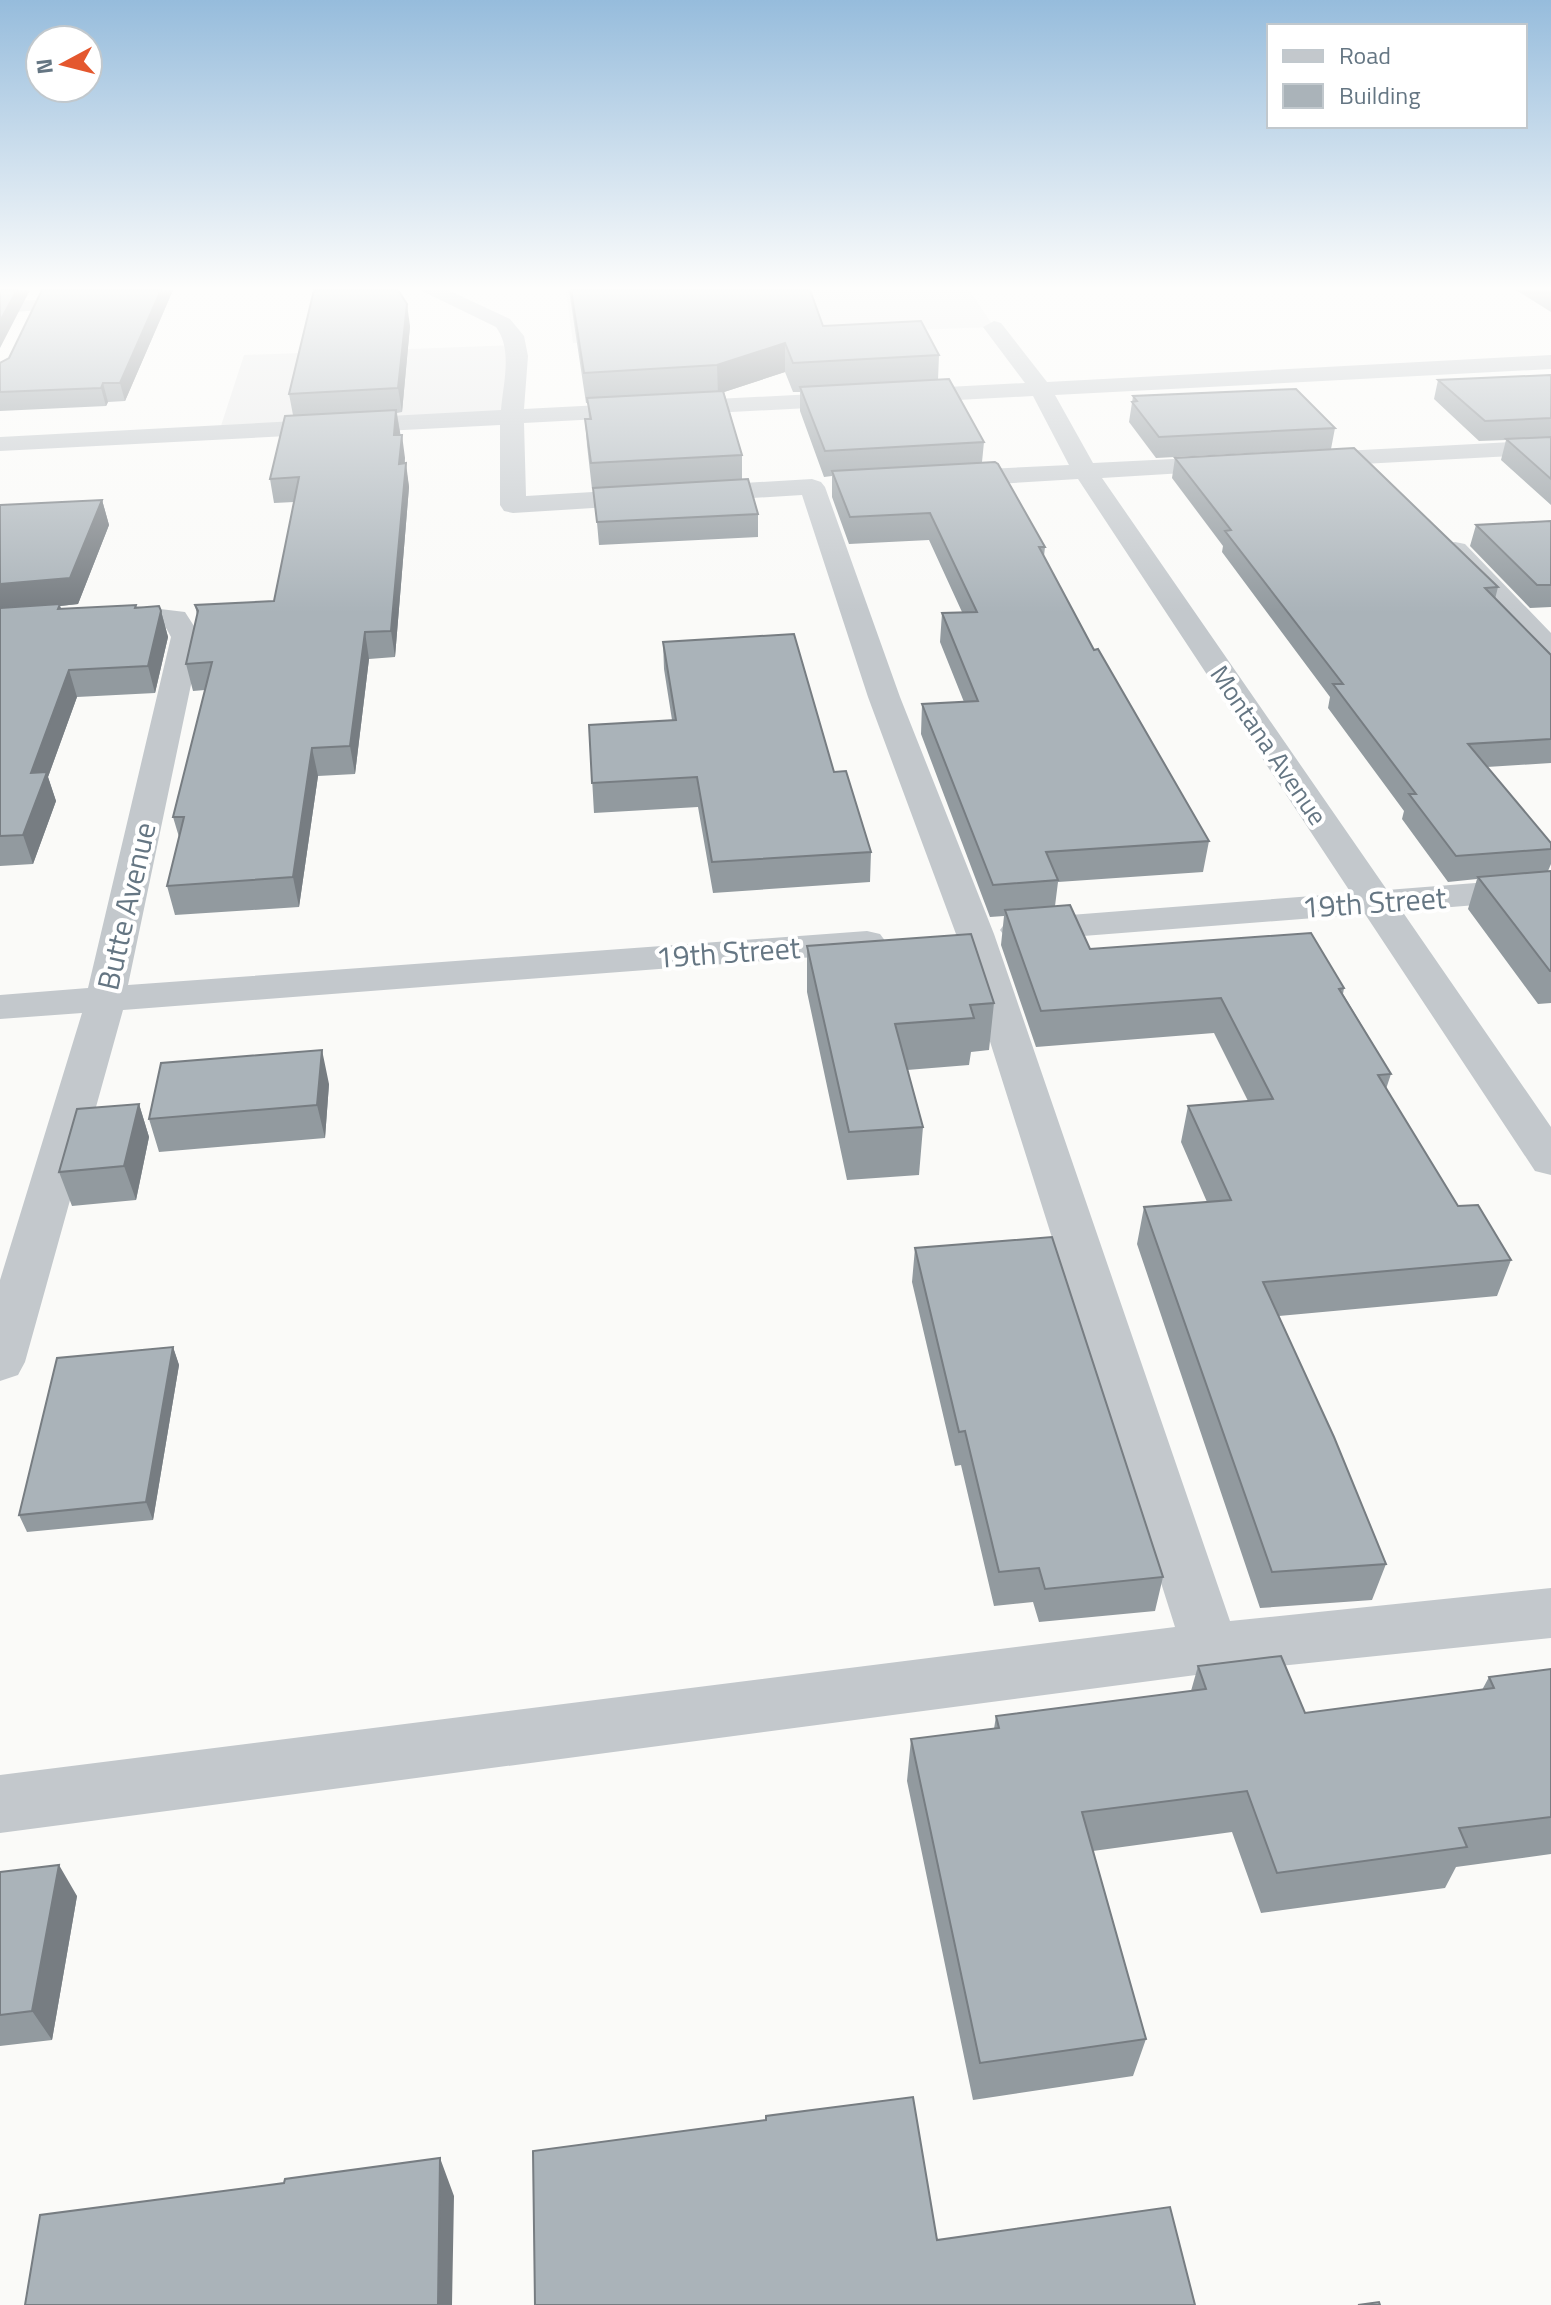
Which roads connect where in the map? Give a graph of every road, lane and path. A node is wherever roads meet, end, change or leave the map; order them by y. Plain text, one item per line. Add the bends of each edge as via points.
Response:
1 (514, 398) edge
2 (866, 398) edge
3 (1045, 398) edge
4 (512, 417) junction
5 (0, 444) edge
6 (1551, 447) edge
7 (1364, 457) junction
8 (1287, 461) edge
9 (1256, 462) edge
10 (1085, 471) junction
11 (1386, 479) edge
12 (918, 481) edge
13 (1441, 536) edge
14 (0, 623) edge
15 (1551, 650) edge
16 (1551, 888) edge
17 (1374, 901) junction
18 (959, 935) junction
19 (896, 940) edge
20 (106, 998) junction
21 (0, 1007) edge
22 (1551, 1160) edge
23 (0, 1362) edge
24 (1551, 1613) edge
25 (1211, 1648) junction
26 (0, 1804) edge

1 - 4 street
2 - 4 street
3 - 10 street, Montana Avenue
4 - 5 street
4 - 18 street via 513,505 827,486 884,697
6 - 7 street
7 - 8 street
7 - 11 street
9 - 10 street
10 - 12 street
10 - 17 street, Montana Avenue
13 - 15 street
14 - 20 street, Butte Avenue via 127,614 175,618 186,637
16 - 17 street, 19th Street
17 - 18 street, 19th Street
17 - 22 street, Montana Avenue
18 - 25 street
19 - 20 street, 19th Street
20 - 21 street, 19th Street
20 - 23 street, Butte Avenue
24 - 25 street
25 - 26 street

